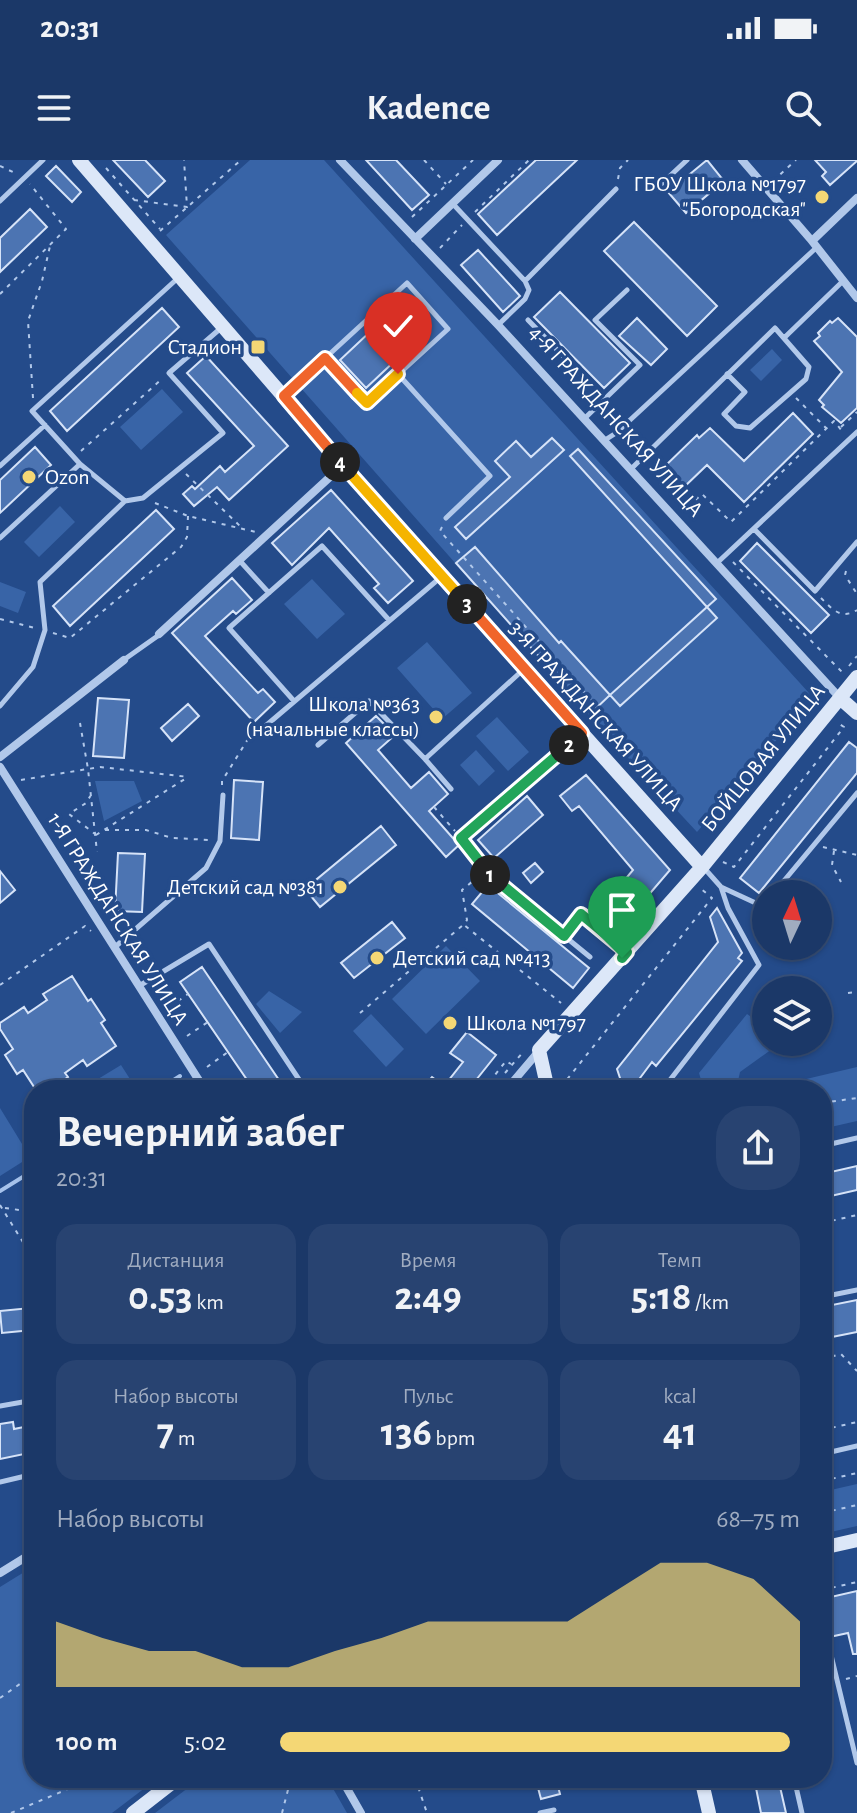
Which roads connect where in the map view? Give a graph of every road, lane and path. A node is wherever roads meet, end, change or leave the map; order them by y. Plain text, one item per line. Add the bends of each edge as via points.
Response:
1 (43, 160) edge
2 (79, 160) edge
3 (98, 160) edge
4 (184, 160) edge
5 (239, 160) edge
6 (340, 160) edge
7 (424, 160) edge
8 (473, 160) edge
9 (498, 160) edge
10 (529, 160) edge
11 (628, 160) edge
12 (687, 160) edge
13 (742, 160) edge
14 (796, 160) edge
15 (0, 166) edge
16 (25, 177) junction
17 (447, 184) junction
18 (766, 188) junction
19 (616, 189) joint
20 (656, 189) dead end
21 (857, 198) edge
22 (134, 200) junction
23 (0, 201) edge
24 (452, 203) junction
25 (187, 207) junction
26 (412, 217) dead end
27 (468, 219) junction
28 (415, 239) junction
29 (815, 244) junction
30 (50, 246) junction
31 (440, 248) dead end
32 (181, 276) junction
33 (525, 281) junction
34 (849, 283) edge
35 (627, 290) dead end
36 (0, 294) edge
37 (857, 298) edge
38 (528, 320) dead end
39 (224, 325) junction
40 (498, 325) junction
41 (784, 338) junction
42 (325, 358) junction
43 (169, 373) junction
44 (398, 374) junction
45 (727, 374) junction
46 (790, 391) junction
47 (284, 396) junction
48 (605, 399) junction
49 (32, 411) junction
50 (857, 412) edge
51 (584, 419) junction
52 (45, 425) junction
53 (826, 428) junction
54 (857, 432) edge
55 (604, 441) junction
56 (74, 457) junction
57 (80, 464) junction
58 (343, 465) junction
59 (0, 466) edge
60 (179, 468) junction
61 (630, 470) junction
62 (659, 485) dead end
63 (143, 498) junction
64 (125, 501) junction
65 (188, 516) junction
66 (446, 518) joint
67 (244, 529) junction
68 (755, 530) junction
69 (269, 534) junction
70 (0, 538) edge
71 (857, 542) edge
72 (848, 553) junction
73 (726, 555) junction
74 (240, 561) junction
75 (717, 564) junction
76 (442, 576) junction
77 (815, 591) junction
78 (269, 593) junction
79 (857, 594) edge
80 (857, 610) edge
81 (0, 619) edge
82 (389, 620) junction
83 (45, 630) junction
84 (159, 634) joint
85 (124, 660) joint
86 (524, 668) junction
87 (850, 675) edge
88 (840, 698) junction
89 (294, 701) junction
90 (0, 706) edge
91 (857, 713) edge
92 (609, 720) dead end
93 (837, 722) dead end
94 (80, 723) dead end
95 (582, 733) junction
96 (256, 734) dead end
97 (245, 741) dead end
98 (318, 745) dead end
99 (0, 757) edge
100 (425, 759) junction
101 (0, 767) edge
102 (88, 769) junction
103 (20, 780) dead end
104 (451, 789) dead end
105 (857, 793) edge
106 (91, 794) junction
107 (223, 795) joint
108 (434, 807) dead end
109 (105, 830) junction
110 (96, 835) junction
111 (461, 838) junction
112 (220, 841) junction
113 (814, 845) junction
114 (834, 850) junction
115 (97, 852) dead end
116 (857, 855) edge
117 (723, 862) dead end
118 (702, 867) junction
119 (486, 870) junction
120 (785, 880) edge
121 (841, 882) dead end
122 (696, 884) dead end
123 (721, 887) junction
124 (752, 901) edge
125 (464, 925) junction
126 (95, 935) dead end
127 (564, 936) junction
128 (115, 948) junction
129 (627, 952) junction
130 (590, 957) dead end
131 (0, 985) edge
132 (139, 986) junction
133 (857, 992) edge
134 (848, 993) dead end
135 (188, 994) dead end
136 (565, 1006) dead end
137 (170, 1007) dead end
138 (360, 1013) dead end
139 (208, 1022) dead end
140 (187, 1036) dead end
141 (539, 1050) junction
142 (228, 1052) dead end
143 (511, 1065) dead end
144 (207, 1067) dead end
145 (199, 1080) edge
146 (299, 1080) edge
147 (490, 1080) edge
148 (514, 1080) edge
149 (546, 1080) edge
150 (567, 1080) edge
151 (670, 1080) edge
152 (857, 1098) edge
153 (832, 1102) edge
154 (857, 1138) edge
155 (832, 1144) edge
156 (0, 1205) edge
157 (4, 1208) junction
158 (24, 1211) edge
159 (857, 1215) edge
160 (832, 1221) edge
161 (24, 1243) edge
162 (857, 1290) edge
163 (832, 1295) edge
164 (832, 1356) edge
165 (857, 1371) edge
166 (24, 1402) edge
167 (0, 1406) edge
168 (857, 1422) edge
169 (832, 1428) edge
170 (857, 1446) edge
171 (832, 1452) edge
172 (857, 1473) edge
173 (24, 1476) edge
174 (832, 1479) edge
175 (0, 1482) edge
176 (857, 1505) edge
177 (832, 1511) edge
178 (857, 1540) edge
179 (832, 1546) edge
180 (24, 1558) edge
181 (0, 1573) edge
182 (857, 1582) edge
183 (832, 1588) edge
184 (832, 1659) edge
185 (857, 1676) edge
186 (24, 1681) edge
187 (837, 1681) junction
188 (0, 1698) edge
189 (857, 1763) edge
190 (70, 1788) edge
191 (165, 1788) edge
192 (288, 1788) edge
193 (351, 1788) edge
194 (418, 1788) edge
195 (703, 1788) edge
196 (796, 1788) edge
197 (347, 1789) joint
198 (554, 1810) dead end
199 (11, 1813) edge
200 (133, 1813) edge
201 (282, 1813) edge
202 (361, 1813) edge
203 (427, 1813) edge
204 (540, 1813) edge
205 (709, 1813) edge
206 (802, 1813) edge

1 - 16 lane
2 - 32 street, 3-Я ГРАЖДАНСКАЯ УЛИЦА
3 - 22 path
4 - 25 path
5 - 25 path
6 - 28 street, 4-Я ГРАЖДАНСКАЯ УЛИЦА
7 - 17 path
8 - 17 path
9 - 24 street
10 - 27 path
11 - 19 path via 620,168
12 - 20 lane
13 - 18 street
14 - 18 path
15 - 16 path
16 - 23 lane
16 - 30 path via 66,229
17 - 26 path
18 - 29 street
19 - 33 lane
21 - 29 street
22 - 25 path
22 - 25 path via 160,231
24 - 27 lane
24 - 28 street
27 - 31 path
27 - 33 lane
28 - 40 street, 4-Я ГРАЖДАНСКАЯ УЛИЦА
29 - 34 street
29 - 55 lane
30 - 36 path
30 - 49 path via 28,321
32 - 39 street, 3-Я ГРАЖДАНСКАЯ УЛИЦА
32 - 49 lane
33 - 40 lane via 525,299
34 - 37 street
34 - 41 lane
35 - 48 lane via 595,320 640,365
38 - 48 lane
39 - 43 lane
39 - 47 street, 3-Я ГРАЖДАНСКАЯ УЛИЦА
40 - 51 street, 4-Я ГРАЖДАНСКАЯ УЛИЦА
41 - 45 lane via 775,328
41 - 46 lane via 809,367 806,379
42 - 44 lane via 367,403
42 - 44 lane via 407,283 448,329
42 - 47 lane
43 - 56 path
43 - 60 lane via 223,433
44 - 66 lane via 490,476
45 - 46 lane via 745,392 724,414 743,428 756,425
45 - 61 lane
46 - 53 path
47 - 58 street, 3-Я ГРАЖДАНСКАЯ УЛИЦА
48 - 51 lane
49 - 52 lane
50 - 53 path via 840,428 834,421
51 - 55 street, 4-Я ГРАЖДАНСКАЯ УЛИЦА
52 - 56 lane
52 - 59 lane
53 - 62 path via 731,522 702,494 693,502 668,477
54 - 68 lane
55 - 61 street, 4-Я ГРАЖДАНСКАЯ УЛИЦА
56 - 57 lane
57 - 64 lane
57 - 70 lane
58 - 69 street
58 - 76 street, 3-Я ГРАЖДАНСКАЯ УЛИЦА
60 - 63 lane
60 - 67 path
61 - 75 street, 4-Я ГРАЖДАНСКАЯ УЛИЦА
63 - 64 lane
63 - 65 path
64 - 83 lane via 40,582
65 - 67 path
65 - 83 path via 181,547 70,638
66 - 92 path via 440,531
67 - 69 path
68 - 73 lane
68 - 77 lane
69 - 74 street
71 - 72 lane
72 - 77 lane
72 - 79 path via 845,575
73 - 75 lane
73 - 87 path
74 - 78 lane
74 - 84 street
75 - 88 street, 4-Я ГРАЖДАНСКАЯ УЛИЦА
76 - 82 lane
76 - 86 street, 3-Я ГРАЖДАНСКАЯ УЛИЦА
77 - 80 path via 835,612
78 - 82 lane via 322,546
78 - 89 lane via 229,628
81 - 83 path
82 - 89 lane
83 - 90 lane via 33,667
84 - 85 lane
85 - 99 street
86 - 95 street, 3-Я ГРАЖДАНСКАЯ УЛИЦА
86 - 100 lane
87 - 88 street, БОЙЦОВАЯ УЛИЦА
88 - 91 street, 4-Я ГРАЖДАНСКАЯ УЛИЦА
88 - 118 street, БОЙЦОВАЯ УЛИЦА
89 - 96 lane
93 - 117 path via 844,727 734,867
94 - 102 path
95 - 111 lane
95 - 118 street, 3-Я ГРАЖДАНСКАЯ УЛИЦА
97 - 107 path via 222,781
98 - 100 lane via 369,701
100 - 104 lane
101 - 128 street, 1-Я ГРАЖДАНСКАЯ УЛИЦА
102 - 103 path
102 - 106 path
102 - 109 path via 189,777
105 - 113 lane
106 - 110 path
106 - 110 path via 69,814
107 - 112 lane
108 - 111 path
109 - 110 path
109 - 112 path
110 - 115 path
111 - 119 lane
112 - 128 lane via 206,868
113 - 114 path
113 - 120 lane
114 - 116 path
114 - 121 path via 832,865
118 - 123 lane
118 - 129 street, БОЙЦОВАЯ УЛИЦА
119 - 125 path via 462,890
119 - 127 lane
122 - 150 path via 712,898
123 - 124 lane
123 - 151 lane via 759,965
125 - 136 path
125 - 138 path
126 - 131 path via 85,926
127 - 129 lane via 581,914
127 - 130 lane
128 - 132 street, 1-Я ГРАЖДАНСКАЯ УЛИЦА
129 - 141 street, БОЙЦОВАЯ УЛИЦА
132 - 145 street, 1-Я ГРАЖДАНСКАЯ УЛИЦА
132 - 146 lane via 209,944
133 - 134 path
135 - 137 path
139 - 140 path
141 - 148 street
141 - 149 street
142 - 144 path
143 - 147 path via 506,1061
152 - 153 path
154 - 155 lane
156 - 157 path
157 - 158 path
157 - 161 path
159 - 160 path
162 - 163 lane
164 - 165 path via 841,1354
166 - 167 lane
168 - 169 path
170 - 171 lane
172 - 174 path
173 - 175 lane
176 - 177 path
178 - 179 street
180 - 181 street
182 - 183 path
184 - 187 lane
185 - 187 path
186 - 188 path
187 - 189 lane
190 - 199 path
191 - 200 street
192 - 201 path
193 - 197 path
194 - 203 path
195 - 205 street
196 - 206 lane
197 - 202 street
198 - 204 lane

